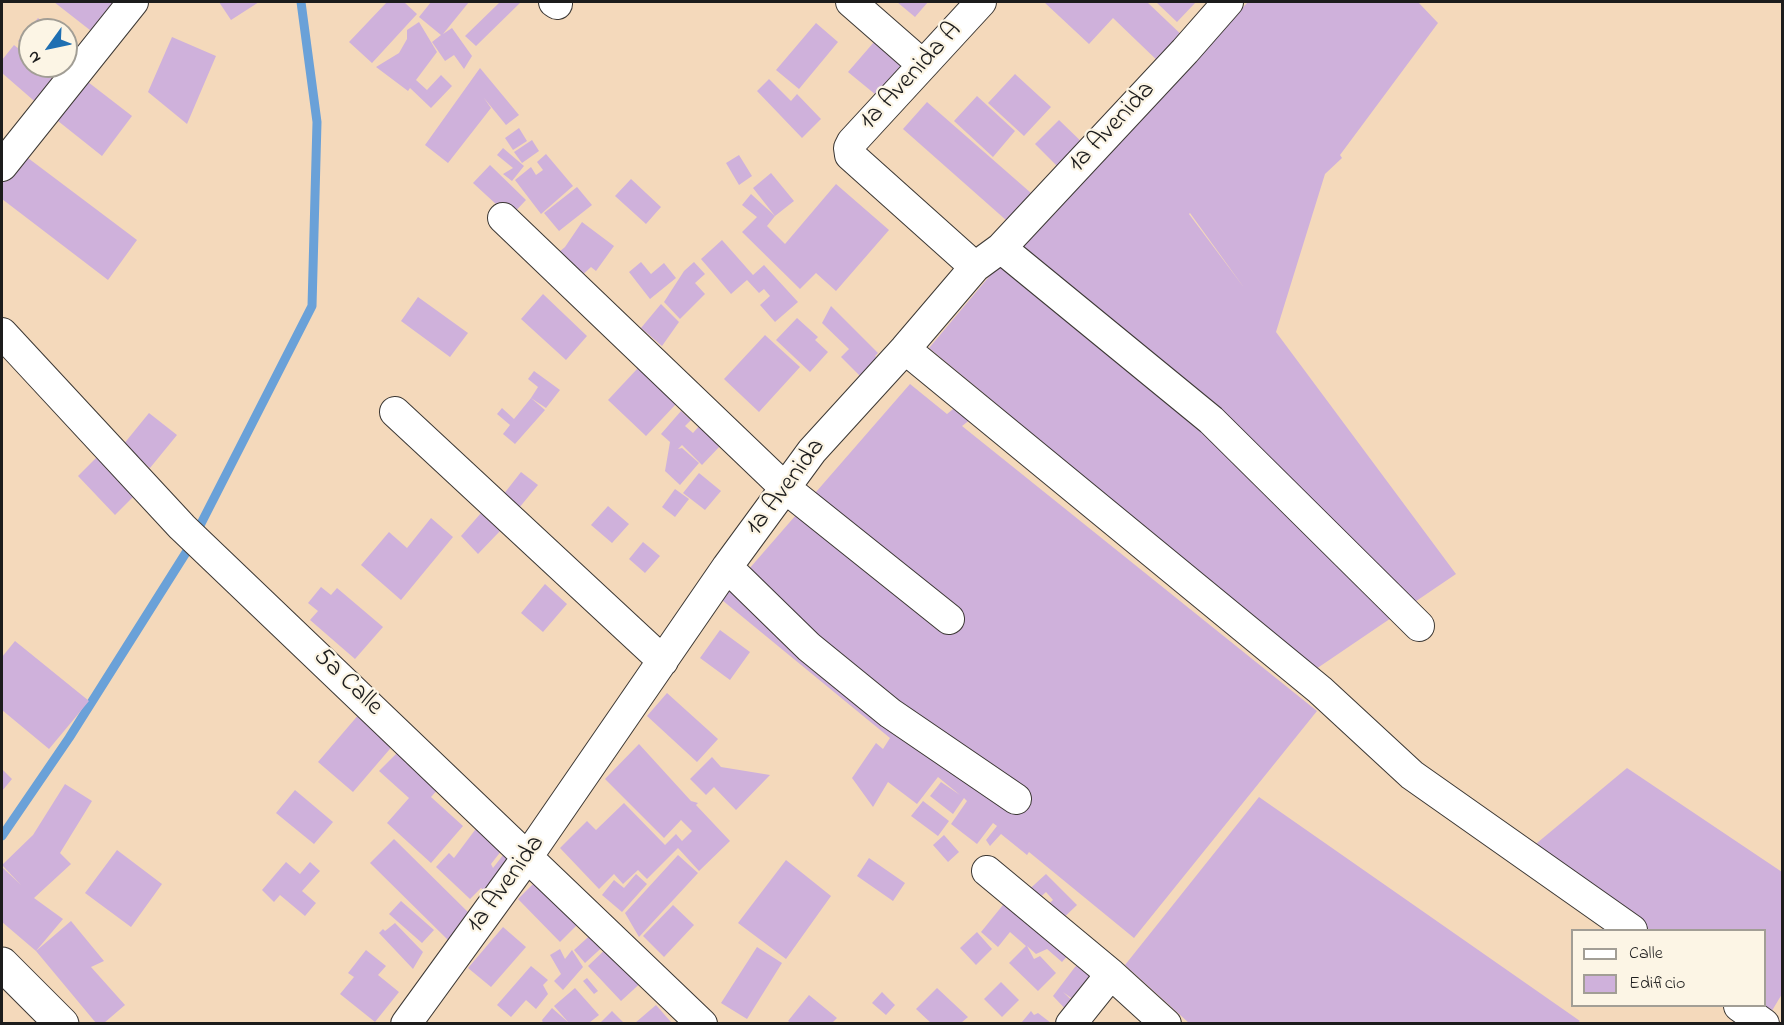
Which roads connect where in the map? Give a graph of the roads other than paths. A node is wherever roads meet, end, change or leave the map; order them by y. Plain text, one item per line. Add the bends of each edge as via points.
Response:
1 (134, 2) edge
2 (851, 2) edge
3 (981, 2) edge
4 (1228, 2) edge
5 (923, 65) junction
6 (2, 166) edge
7 (502, 218) dead end
8 (1001, 248) junction
9 (975, 267) junction
10 (2, 333) edge
11 (905, 349) junction
12 (396, 412) dead end
13 (784, 487) junction
14 (727, 567) junction
15 (949, 618) dead end
16 (1419, 626) dead end
17 (663, 661) junction
18 (1016, 799) dead end
19 (528, 856) junction
20 (987, 872) dead end
21 (1631, 929) edge
22 (2, 964) edge
23 (1111, 974) junction
24 (1742, 1007) edge
25 (1782, 1012) edge
26 (62, 1023) edge
27 (406, 1023) edge
28 (702, 1023) edge
29 (1071, 1023) edge
30 (1166, 1023) edge
31 (1764, 1023) edge
32 (1774, 1023) edge

1 - 6 street
2 - 5 street
3 - 5 street, 1a Avenida A
4 - 8 street, 1a Avenida
5 - 9 street, 1a Avenida A via 852,142 850,154
7 - 13 street
8 - 9 street, 1a Avenida
8 - 16 street via 1211,420
9 - 11 street, 1a Avenida
10 - 19 street, 5a Calle via 193,537
11 - 13 street, 1a Avenida
11 - 21 street via 1320,690 1412,775
12 - 17 street
13 - 14 street, 1a Avenida
13 - 15 street
14 - 17 street, 1a Avenida
14 - 18 street via 808,647 890,713
17 - 19 street, 1a Avenida
19 - 27 street, 1a Avenida
19 - 28 street, 5a Calle
20 - 23 street
22 - 26 main road
23 - 29 street
23 - 30 street
24 - 31 street
25 - 32 street

